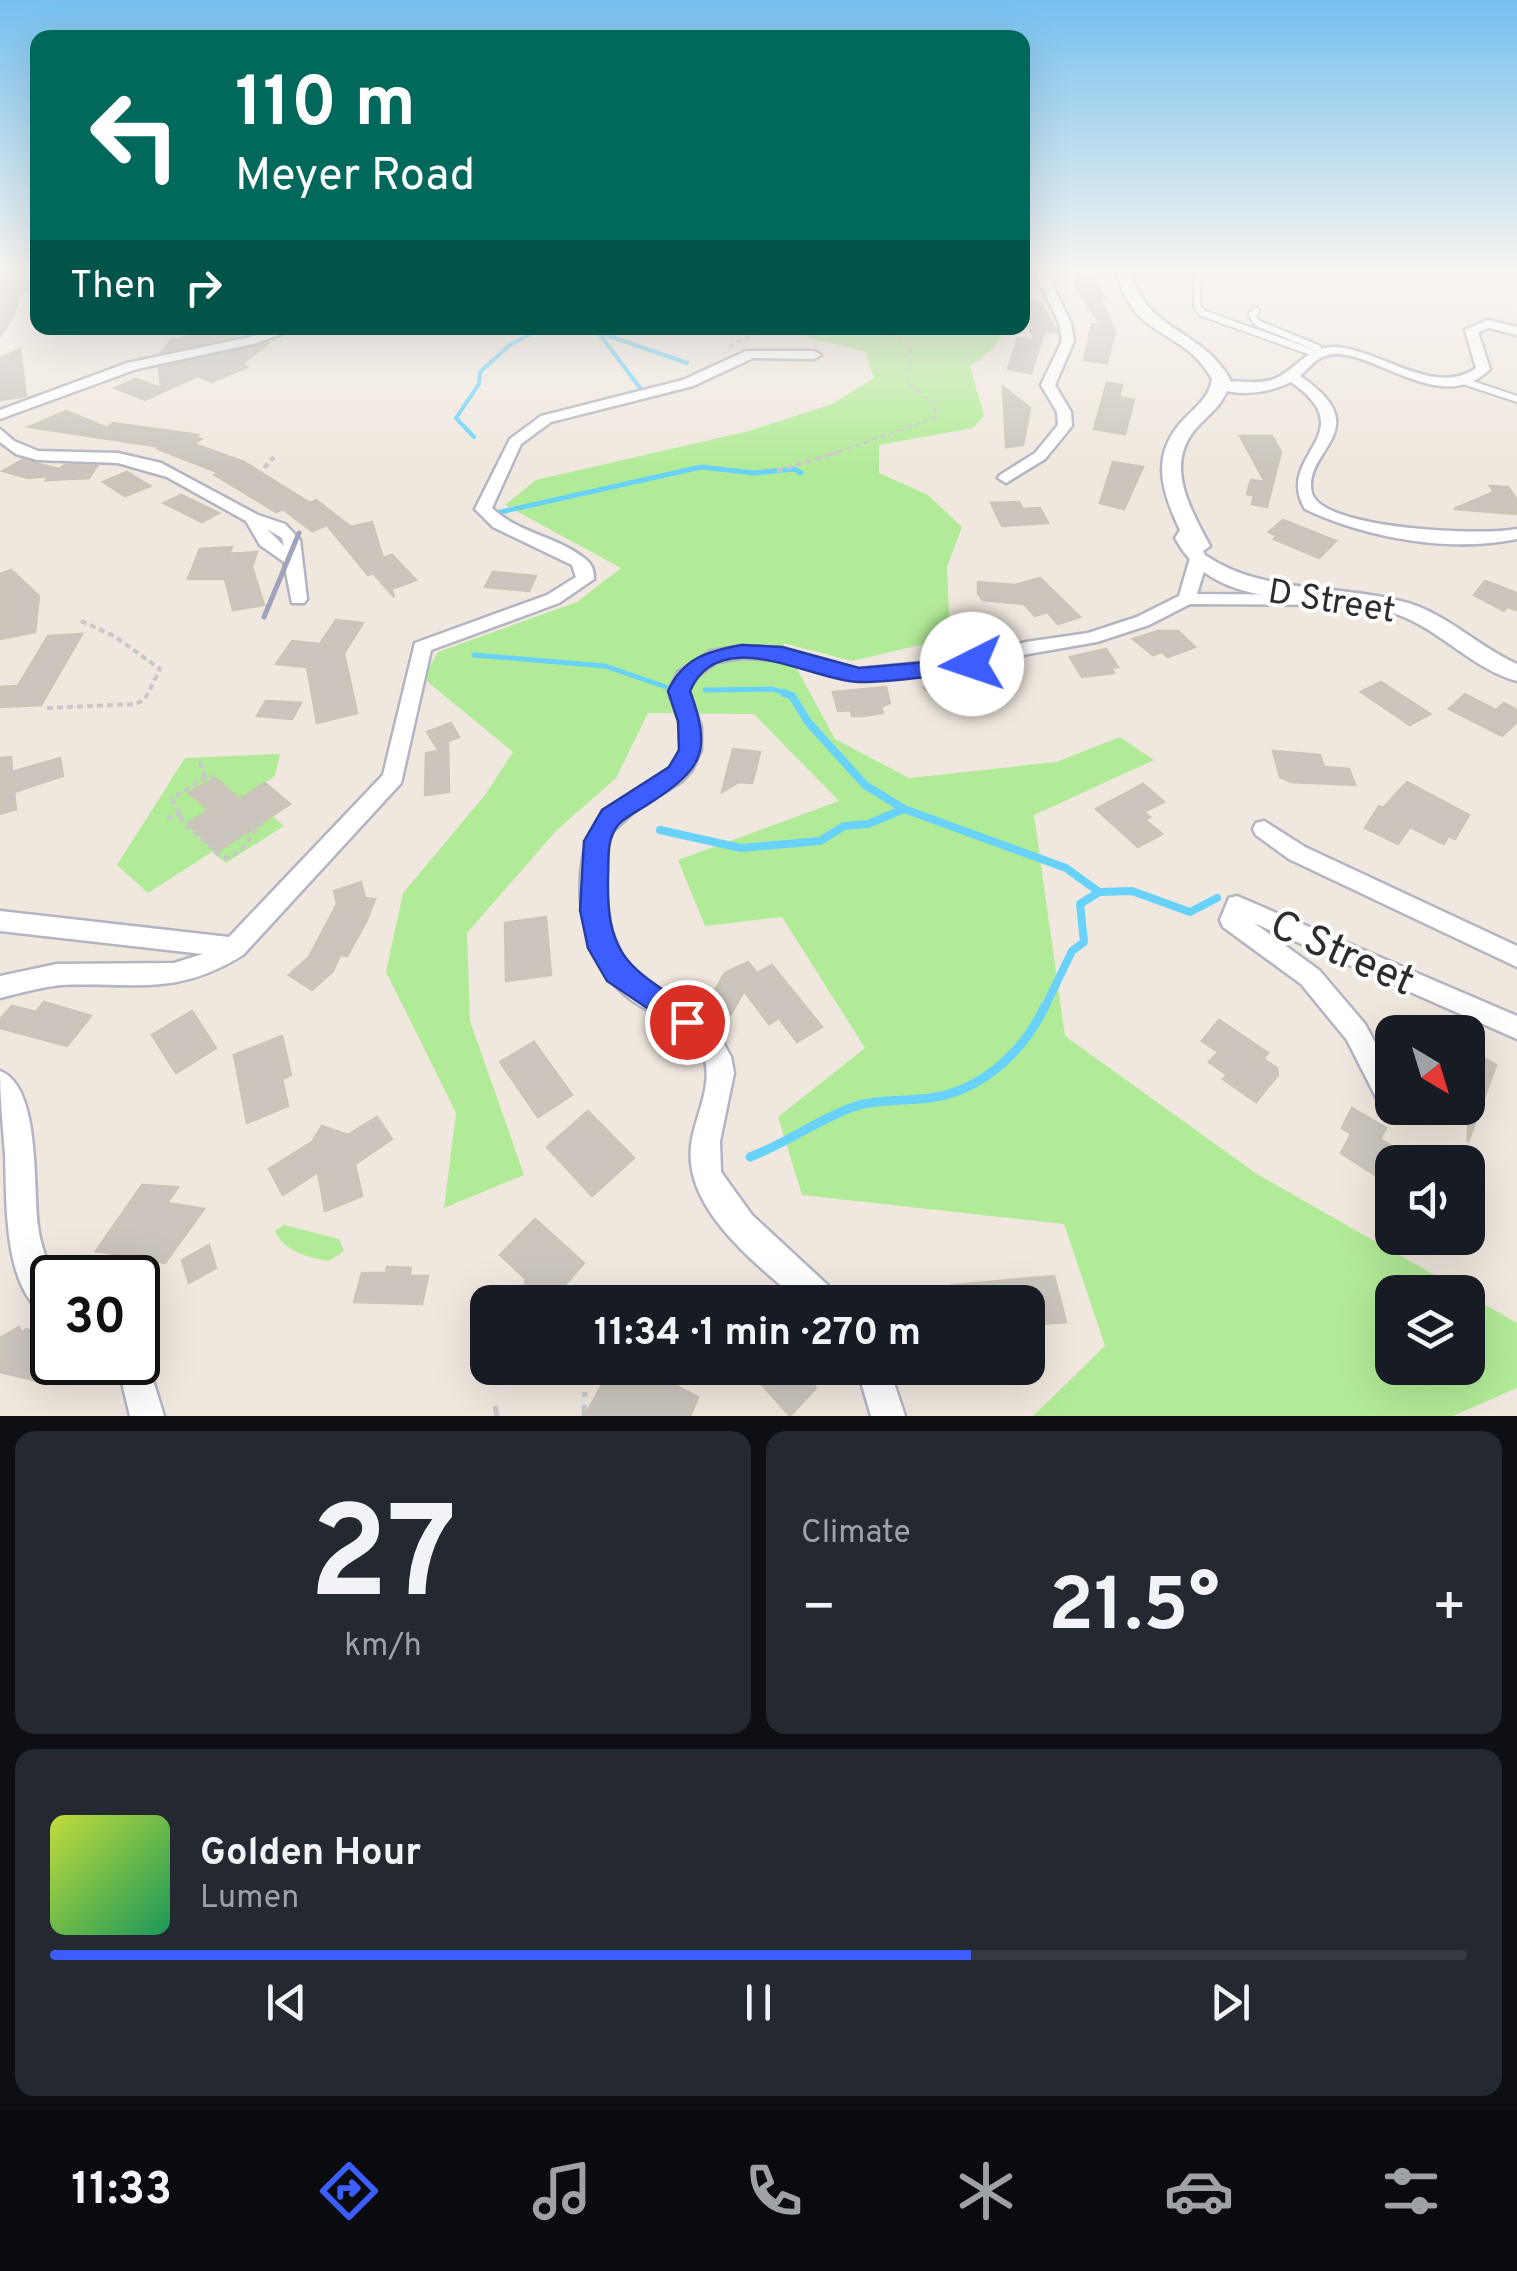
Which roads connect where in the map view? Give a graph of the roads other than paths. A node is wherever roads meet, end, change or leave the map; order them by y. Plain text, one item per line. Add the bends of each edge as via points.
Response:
1 (272, 335) edge
2 (1068, 335) edge
3 (1175, 335) edge
4 (1271, 335) edge
5 (1284, 335) edge
6 (1472, 335) edge
7 (1319, 351) junction
8 (814, 355) dead end
9 (1291, 376) junction
10 (1466, 382) junction
11 (1221, 386) junction
12 (1270, 386) junction
13 (1517, 399) edge
14 (1204, 411) junction
15 (0, 415) edge
16 (0, 433) edge
17 (1006, 478) dead end
18 (1517, 534) edge
19 (1200, 558) junction
20 (298, 599) dead end
21 (1187, 599) junction
22 (1348, 600) junction
23 (1517, 673) edge
24 (1264, 829) dead end
25 (0, 921) edge
26 (234, 948) junction
27 (1517, 957) edge
28 (0, 987) edge
29 (1517, 1028) edge
30 (1375, 1068) edge
31 (0, 1084) edge
32 (30, 1279) edge
33 (806, 1285) edge
34 (139, 1385) edge
35 (878, 1385) edge
36 (148, 1416) edge
37 (888, 1416) edge

1 - 15 street via 123,369
2 - 17 street via 1048,385 1064,412 1064,426 1046,450
3 - 11 street via 1204,354
4 - 7 lane
5 - 7 lane
6 - 10 street via 1482,368
7 - 9 street
7 - 10 street
8 - 26 street via 744,356 688,383 546,419 519,437 483,509 499,524 578,561 584,579 554,600 422,647 397,770
9 - 12 street
9 - 18 street via 1320,395 1329,419 1329,438 1304,478 1310,506 1351,522 1478,540
10 - 13 lane
11 - 12 street
11 - 14 street
12 - 14 street
14 - 19 street via 1176,437 1170,453 1188,548
16 - 20 street via 35,454 117,458 192,480 254,518 266,541 292,560
19 - 21 street
19 - 22 street, D Street via 1258,588
21 - 22 street
21 - 33 street via 1090,638 972,664 858,676 782,654 711,657 686,676 679,691 691,750 678,773 611,817 596,841 594,910 602,948 617,973 710,1042 720,1087 705,1170 719,1200
22 - 23 street, D Street via 1417,615
24 - 27 street via 1298,854
25 - 26 street
26 - 28 street via 174,974 57,975
29 - 30 street, C Street via 1236,905 1232,920 1310,976 1356,1032
31 - 32 street via 12,1106 14,1190
34 - 36 street
35 - 37 street

